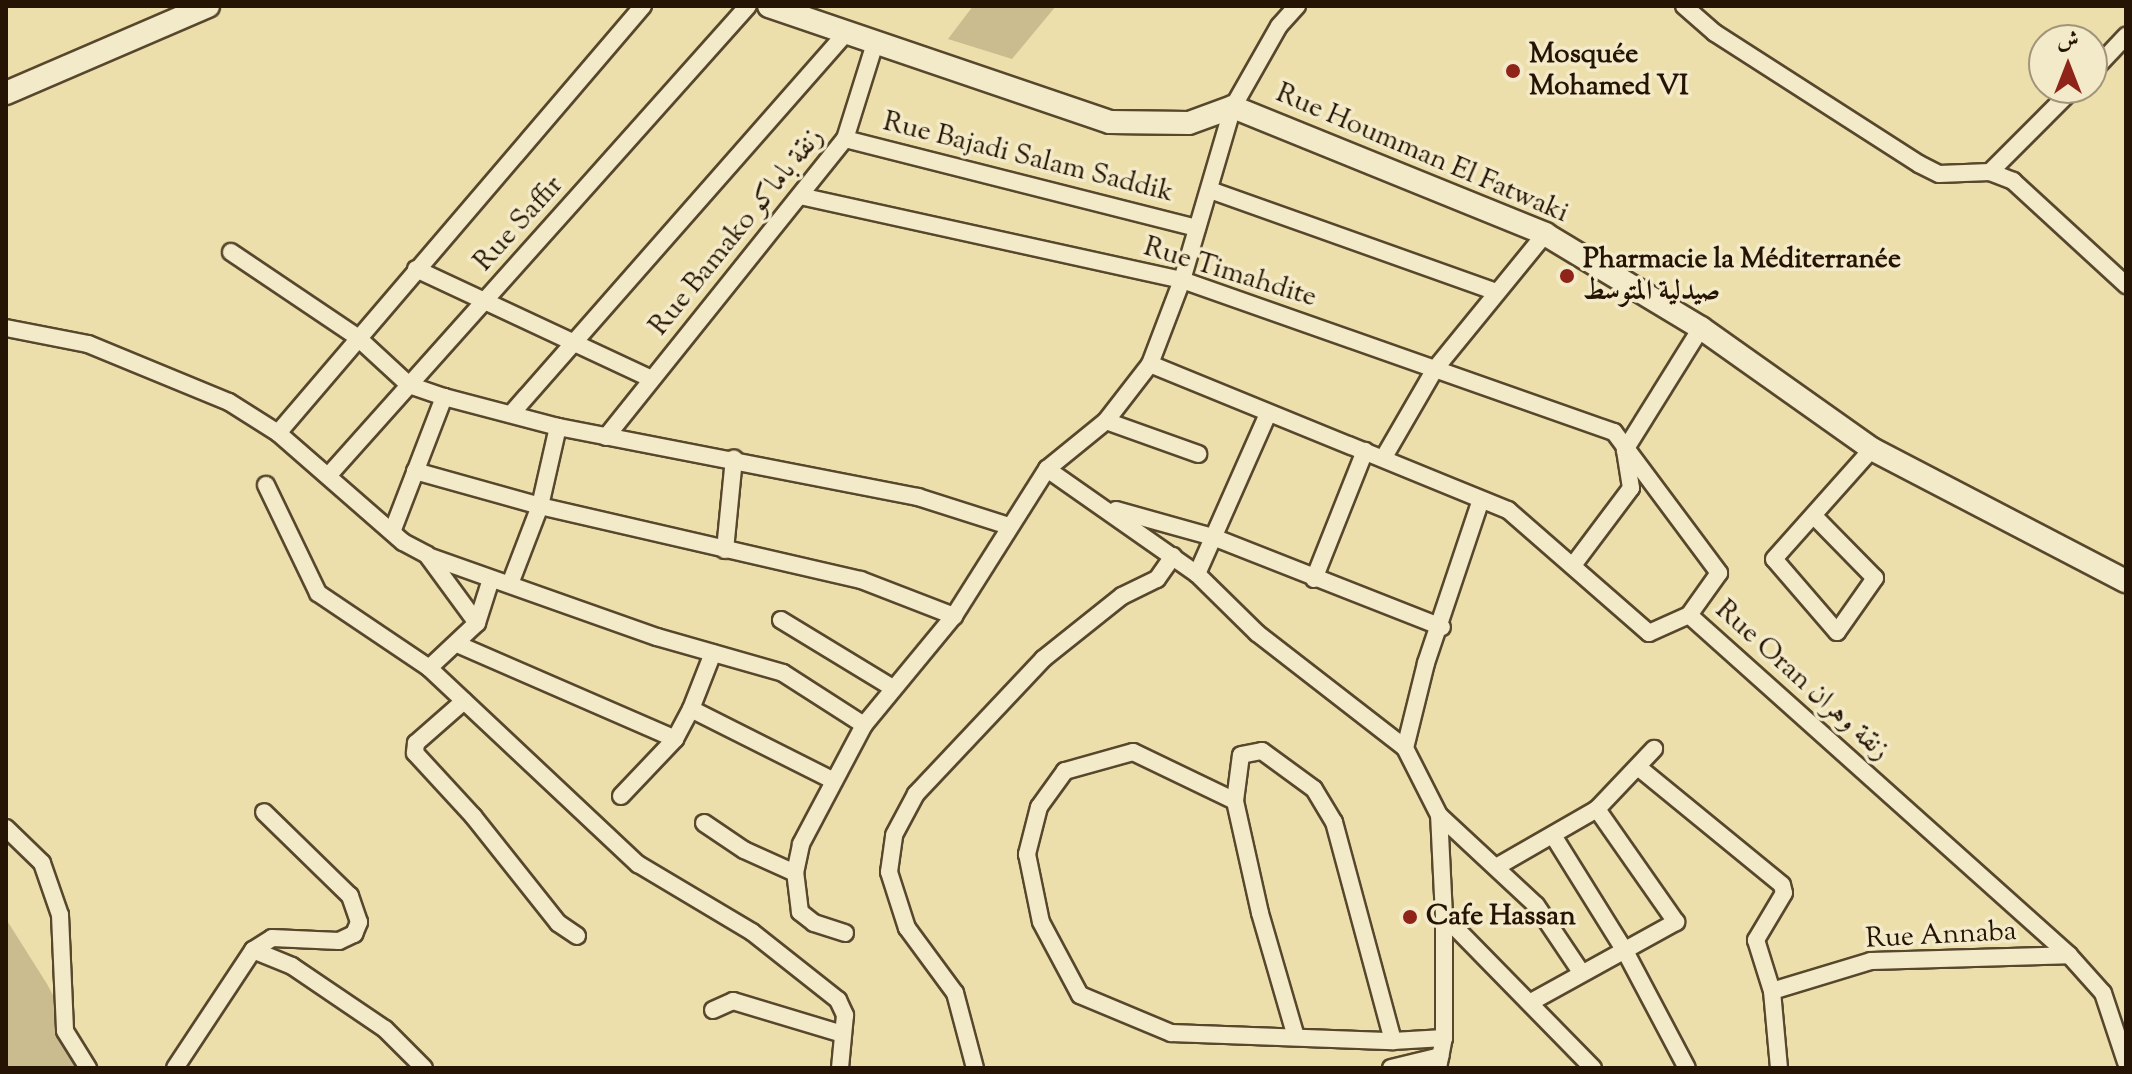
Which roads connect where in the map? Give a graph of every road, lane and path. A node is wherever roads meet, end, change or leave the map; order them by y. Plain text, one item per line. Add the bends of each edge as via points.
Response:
1 (208, 6) edge
2 (643, 6) edge
3 (748, 6) edge
4 (769, 6) edge
5 (1297, 6) edge
6 (1684, 6) edge
7 (846, 33) junction
8 (2126, 36) edge
9 (875, 43) junction
10 (2108, 55) edge
11 (6, 93) edge
12 (2058, 104) edge
13 (1233, 107) junction
14 (845, 139) junction
15 (1990, 172) junction
16 (1210, 190) junction
17 (800, 196) junction
18 (1197, 228) junction
19 (1545, 234) junction
20 (231, 252) dead end
21 (416, 269) junction
22 (1182, 280) junction
23 (2126, 285) edge
24 (1494, 291) junction
25 (484, 301) junction
26 (6, 328) edge
27 (1701, 328) junction
28 (357, 337) junction
29 (574, 343) junction
30 (1150, 364) junction
31 (1435, 369) junction
32 (652, 379) junction
33 (409, 385) junction
34 (444, 397) junction
35 (511, 414) junction
36 (1268, 414) junction
37 (1106, 421) junction
38 (558, 427) junction
39 (278, 433) junction
40 (606, 437) junction
41 (1872, 449) junction
42 (1625, 450) junction
43 (1365, 451) junction
44 (1198, 454) dead end
45 (1384, 457) junction
46 (734, 458) junction
47 (1047, 469) junction
48 (415, 471) junction
49 (328, 476) junction
50 (266, 485) dead end
51 (1481, 500) junction
52 (540, 506) junction
53 (1109, 509) junction
54 (1814, 516) junction
55 (1009, 526) junction
56 (392, 532) junction
57 (1213, 537) junction
58 (725, 550) junction
59 (427, 555) junction
60 (1173, 556) junction
61 (1574, 564) junction
62 (1197, 574) junction
63 (491, 579) junction
64 (1314, 579) junction
65 (2126, 581) edge
66 (510, 584) junction
67 (1689, 615) junction
68 (954, 616) junction
69 (781, 620) dead end
70 (477, 623) junction
71 (1442, 627) junction
72 (457, 644) junction
73 (713, 653) junction
74 (429, 668) junction
75 (891, 687) junction
76 (464, 701) junction
77 (691, 709) junction
78 (864, 725) junction
79 (675, 739) junction
80 (1405, 748) junction
81 (1654, 749) dead end
82 (1638, 767) junction
83 (834, 781) junction
84 (621, 796) dead end
85 (1235, 801) junction
86 (1597, 809) junction
87 (264, 812) dead end
88 (1439, 815) junction
89 (704, 823) dead end
90 (6, 828) edge
91 (1554, 837) junction
92 (1498, 866) junction
93 (795, 873) junction
94 (1444, 916) junction
95 (845, 933) dead end
96 (577, 936) dead end
97 (253, 950) junction
98 (1625, 951) junction
99 (2069, 955) junction
100 (1581, 972) junction
101 (1772, 991) junction
102 (1531, 1002) junction
103 (713, 1010) dead end
104 (842, 1034) junction
105 (1296, 1037) junction
106 (1444, 1038) junction
107 (1393, 1041) junction
108 (2126, 1062) edge
109 (1441, 1064) edge
110 (88, 1068) edge
111 (175, 1068) edge
112 (424, 1068) edge
113 (840, 1068) edge
114 (975, 1068) edge
115 (1391, 1068) edge
116 (1593, 1068) edge
117 (1687, 1068) edge
118 (1779, 1068) edge

1 - 11 street
2 - 21 street
3 - 25 street, Rue Saffir
4 - 7 street, Rue Houmman El Fatwaki
5 - 13 street via 1279,26
6 - 15 street via 1715,33 1919,164 1939,174
7 - 9 street, Rue Houmman El Fatwaki
7 - 29 street
8 - 10 street
9 - 13 street, Rue Houmman El Fatwaki via 1110,122 1189,123
9 - 14 street, Rue Bamako زنقة باماكو
12 - 15 street
13 - 16 street
13 - 19 street, Rue Houmman El Fatwaki
14 - 17 street, Rue Bamako زنقة باماكو
14 - 18 street, Rue Bajadi Salam Saddik
15 - 23 street via 2013,181
16 - 18 street
16 - 24 street
17 - 22 street, Rue Timahdite
17 - 32 street, Rue Bamako زنقة باماكو
18 - 22 street
19 - 24 street
19 - 27 street, Rue Houmman El Fatwaki
20 - 28 street
21 - 25 street
21 - 28 street
22 - 30 street
22 - 31 street, Rue Timahdite
24 - 31 street
25 - 29 street
25 - 33 street, Rue Saffir
26 - 39 street via 88,344 158,369 229,402
27 - 41 street, Rue Houmman El Fatwaki
27 - 42 street
28 - 33 street
28 - 39 street
29 - 32 street
29 - 35 street
30 - 36 street, Rue Oran زنقة وهران
30 - 37 street
31 - 42 street, Rue Timahdite via 1614,432
31 - 45 street
32 - 40 street, Rue Bamako زنقة باماكو
33 - 34 street
33 - 49 street, Rue Saffir
34 - 35 street
34 - 48 street
35 - 38 street
36 - 43 street, Rue Oran زنقة وهران
36 - 57 street
37 - 44 street
37 - 47 street
38 - 40 street
38 - 52 street
39 - 49 street
40 - 46 street
41 - 54 street
41 - 65 street, Rue Houmman El Fatwaki
42 - 61 street via 1631,488
42 - 67 street, Rue Timahdite via 1719,573
43 - 45 street, Rue Oran زنقة وهران
43 - 64 street
45 - 51 street, Rue Oran زنقة وهران
46 - 55 street via 918,497
46 - 58 street
47 - 53 street
47 - 55 street
48 - 52 street
48 - 56 street
49 - 56 street
50 - 74 street via 318,593
51 - 61 street, Rue Oran زنقة وهران via 1508,510
51 - 71 street
52 - 58 street
52 - 66 street
53 - 57 street
53 - 60 street
54 - 54 street via 1774,559 1837,632 1875,578
55 - 68 street
56 - 59 street
57 - 62 street
57 - 64 street
58 - 68 street via 861,580
59 - 63 street
59 - 70 street
60 - 62 street
60 - 114 street via 1157,579 1122,596 1043,659 916,794 894,835 889,872 907,928 955,993
61 - 67 street, Rue Oran زنقة وهران via 1649,633
62 - 80 street via 1257,633
63 - 66 street
63 - 70 street
64 - 71 street
66 - 73 street
67 - 99 street, Rue Oran زنقة وهران
68 - 75 street
69 - 75 street
70 - 72 street
71 - 80 street via 1426,663
72 - 74 street
72 - 79 street
73 - 77 street
73 - 78 street via 783,673
74 - 76 street
75 - 78 street
76 - 96 street via 416,743 415,753 558,923
76 - 104 street via 638,864 752,932 838,1000 845,1015
77 - 79 street
77 - 83 street
78 - 83 street
79 - 84 street
80 - 88 street
81 - 82 street
82 - 86 street
82 - 101 street via 1782,885 1784,893 1756,940
83 - 93 street via 801,844
85 - 105 street
85 - 105 street via 1133,752 1065,771 1039,807 1027,854 1041,922 1080,995 1119,1015 1171,1033
85 - 107 street via 1241,755 1262,751 1314,789 1334,822
86 - 91 street
86 - 98 street via 1676,922
87 - 97 street via 350,896 359,922 354,934 339,941 272,938
88 - 92 street
88 - 94 street
89 - 93 street via 744,850
90 - 110 street via 42,863 60,915 65,1031
91 - 92 street
91 - 98 street
92 - 100 street via 1536,905
93 - 95 street via 800,912 814,923
94 - 102 street
94 - 106 street
97 - 111 street
97 - 112 street via 292,966 385,1029
98 - 100 street
98 - 117 street
99 - 101 street, Rue Annaba via 1871,961
99 - 108 street, Rue Oran زنقة وهران via 2103,993
100 - 102 street
101 - 118 street
102 - 116 street
103 - 104 street via 733,1001
104 - 113 street
105 - 107 street
106 - 107 street
106 - 109 street
109 - 115 street

